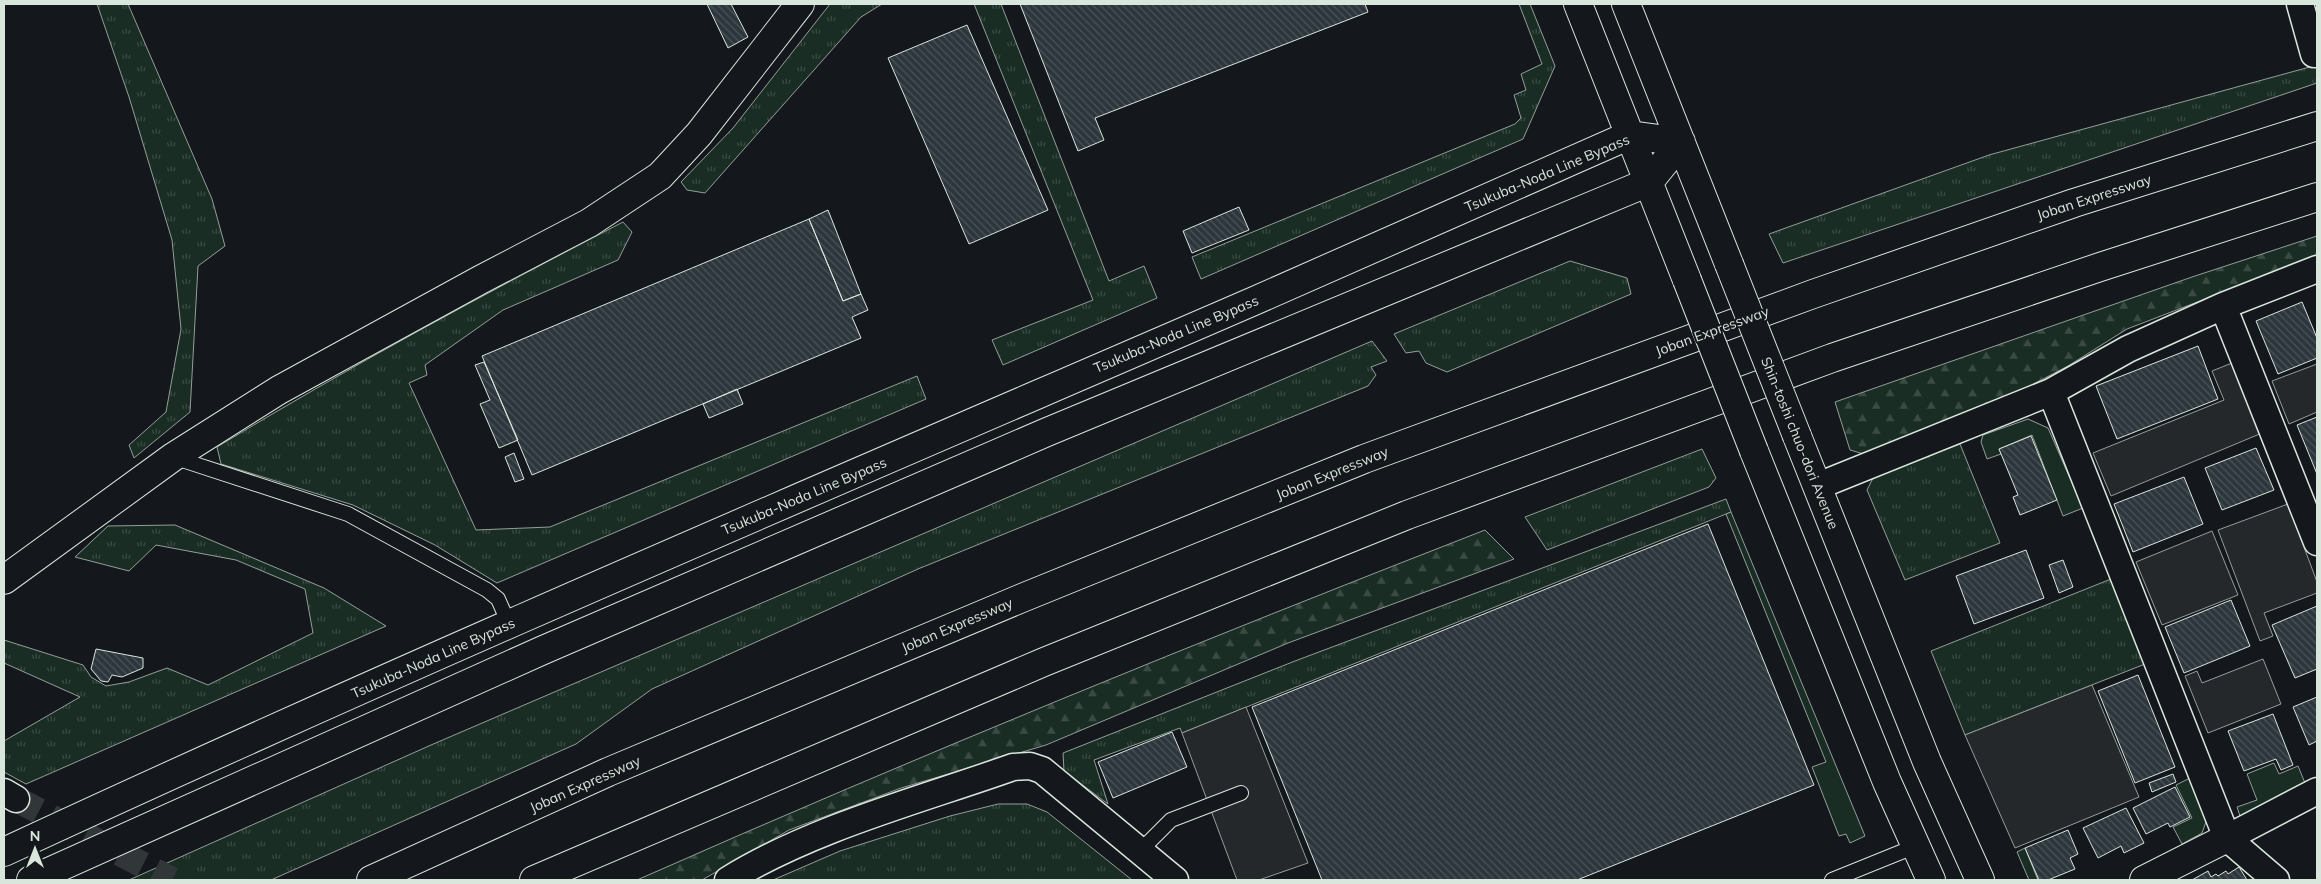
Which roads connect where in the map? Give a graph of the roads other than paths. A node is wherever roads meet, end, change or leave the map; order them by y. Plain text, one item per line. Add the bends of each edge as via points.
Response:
1 (800, 4) edge
2 (1578, 4) edge
3 (1626, 4) edge
4 (2300, 4) edge
5 (2317, 53) edge
6 (2317, 126) edge
7 (1630, 135) junction
8 (1681, 142) junction
9 (1649, 182) junction
10 (2317, 197) edge
11 (2317, 269) edge
12 (2223, 306) junction
13 (2051, 392) junction
14 (173, 457) junction
15 (1818, 486) junction
16 (2317, 542) edge
17 (4, 580) edge
18 (509, 624) junction
19 (2317, 791) edge
20 (1241, 793) dead end
21 (2227, 838) junction
22 (1916, 846) junction
23 (1140, 851) junction
24 (4, 852) edge
25 (31, 880) edge
26 (371, 880) edge
27 (534, 880) edge
28 (728, 880) edge
29 (1176, 880) edge
30 (1832, 880) edge
31 (1931, 880) edge
32 (1980, 880) edge
33 (2144, 880) edge
34 (2276, 880) edge

1 - 14 main road via 699,134 660,176 589,223 279,390
2 - 7 main road
3 - 8 main road, Shin-toshi chuo-dori Avenue
4 - 5 street via 2314,54
6 - 26 main road, Joban Expressway via 2074,203 1822,291 1364,459 608,772
7 - 8 main road, Tsukuba-Noda Line Bypass
7 - 9 main road
7 - 18 main road, Tsukuba-Noda Line Bypass
8 - 9 main road
8 - 15 main road, Shin-toshi chuo-dori Avenue, bridge
9 - 22 main road, bridge via 1887,782
9 - 25 main road via 993,456 541,651
10 - 27 main road via 1832,358 1407,515 1035,666
11 - 12 street
12 - 13 street via 2128,349
12 - 16 street
13 - 15 street
13 - 21 street
14 - 17 main road
14 - 18 lane via 348,514 487,590 498,599
15 - 32 main road, Shin-toshi chuo-dori Avenue via 1927,762
18 - 24 main road, Tsukuba-Noda Line Bypass via 221,751
19 - 21 street
20 - 23 lane via 1171,820
21 - 33 main road
21 - 34 street
22 - 30 lane
22 - 31 main road
23 - 28 street via 1042,770 1030,766 1013,767 813,837
23 - 29 street

